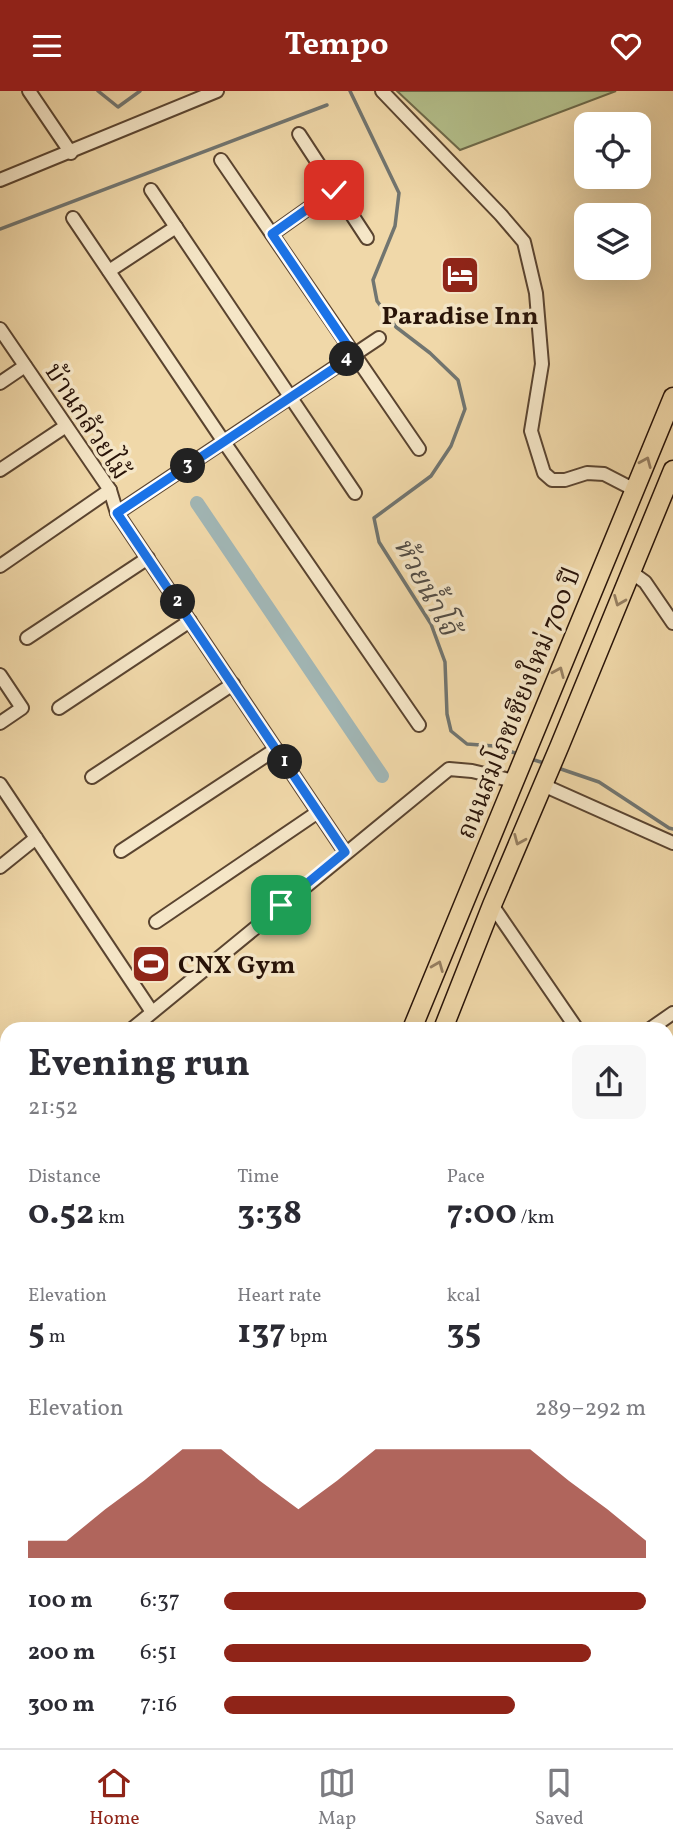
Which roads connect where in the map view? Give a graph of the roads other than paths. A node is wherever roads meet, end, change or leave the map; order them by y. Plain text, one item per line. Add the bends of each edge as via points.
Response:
1 (29, 91) edge
2 (382, 91) edge
3 (213, 92) edge
4 (299, 134) dead end
5 (71, 153) junction
6 (221, 160) dead end
7 (0, 180) edge
8 (151, 190) dead end
9 (334, 190) junction
10 (73, 218) dead end
11 (176, 227) junction
12 (272, 234) junction
13 (367, 238) dead end
14 (109, 271) junction
15 (0, 329) edge
16 (379, 338) dead end
17 (354, 355) junction
18 (25, 366) junction
19 (0, 383) edge
20 (291, 397) junction
21 (673, 397) edge
22 (66, 426) junction
23 (224, 442) junction
24 (419, 449) dead end
25 (0, 470) edge
26 (673, 470) edge
27 (110, 490) junction
28 (635, 490) junction
29 (355, 493) dead end
30 (117, 513) junction
31 (148, 558) junction
32 (0, 566) edge
33 (631, 572) junction
34 (190, 621) junction
35 (673, 624) edge
36 (27, 638) dead end
37 (0, 675) edge
38 (233, 684) junction
39 (60, 708) dead end
40 (0, 723) edge
41 (419, 725) dead end
42 (276, 749) junction
43 (92, 777) dead end
44 (514, 781) junction
45 (545, 781) junction
46 (0, 784) edge
47 (318, 812) junction
48 (36, 838) junction
49 (673, 843) edge
50 (121, 851) dead end
51 (345, 852) junction
52 (0, 867) edge
53 (492, 905) junction
54 (156, 922) dead end
55 (152, 1012) junction
56 (140, 1022) edge
57 (415, 1022) edge
58 (446, 1022) edge
59 (572, 1022) edge

1 - 5 street
2 - 28 street via 524,243 536,293 542,364 531,431 544,473 552,480 565,481 587,473 604,474
3 - 5 street
4 - 9 street
5 - 7 street
6 - 12 street
8 - 11 street
9 - 12 street
9 - 13 street
10 - 14 street
11 - 14 street
11 - 20 street
12 - 17 street
14 - 23 street
15 - 18 street, บ้านกล้วยไม้
16 - 17 street
17 - 20 street
17 - 24 street
18 - 19 street
18 - 22 street, บ้านกล้วยไม้
20 - 23 street
20 - 29 street
28 -> 21 main road, ถนนสมโภชเชียงใหม่ 700 ปี
22 - 25 street
22 - 27 street, บ้านกล้วยไม้
23 - 30 street
23 - 41 street
26 - 33 main road, ถนนสมโภชเชียงใหม่ 700 ปี
27 - 30 street, บ้านกล้วยไม้
27 - 32 street
44 -> 28 main road, ถนนสมโภชเชียงใหม่ 700 ปี
30 - 31 street, บ้านกล้วยไม้
31 - 34 street, บ้านกล้วยไม้
31 - 36 street
33 - 35 street via 645,582
33 -> 45 main road, ถนนสมโภชเชียงใหม่ 700 ปี
34 - 38 street, บ้านกล้วยไม้
34 - 39 street
37 - 40 street via 22,708
38 - 42 street, บ้านกล้วยไม้
38 - 43 street
42 - 47 street, บ้านกล้วยไม้
42 - 50 street
44 - 51 street via 449,769
57 -> 44 main road, ถนนสมโภชเชียงใหม่ 700 ปี
45 - 49 street
45 -> 53 main road, ถนนสมโภชเชียงใหม่ 700 ปี
46 - 48 street
47 - 51 street, บ้านกล้วยไม้
47 - 54 street
48 - 52 street
48 - 55 street
51 - 55 street
53 - 58 main road, ถนนสมโภชเชียงใหม่ 700 ปี
53 - 59 street
55 - 56 street

